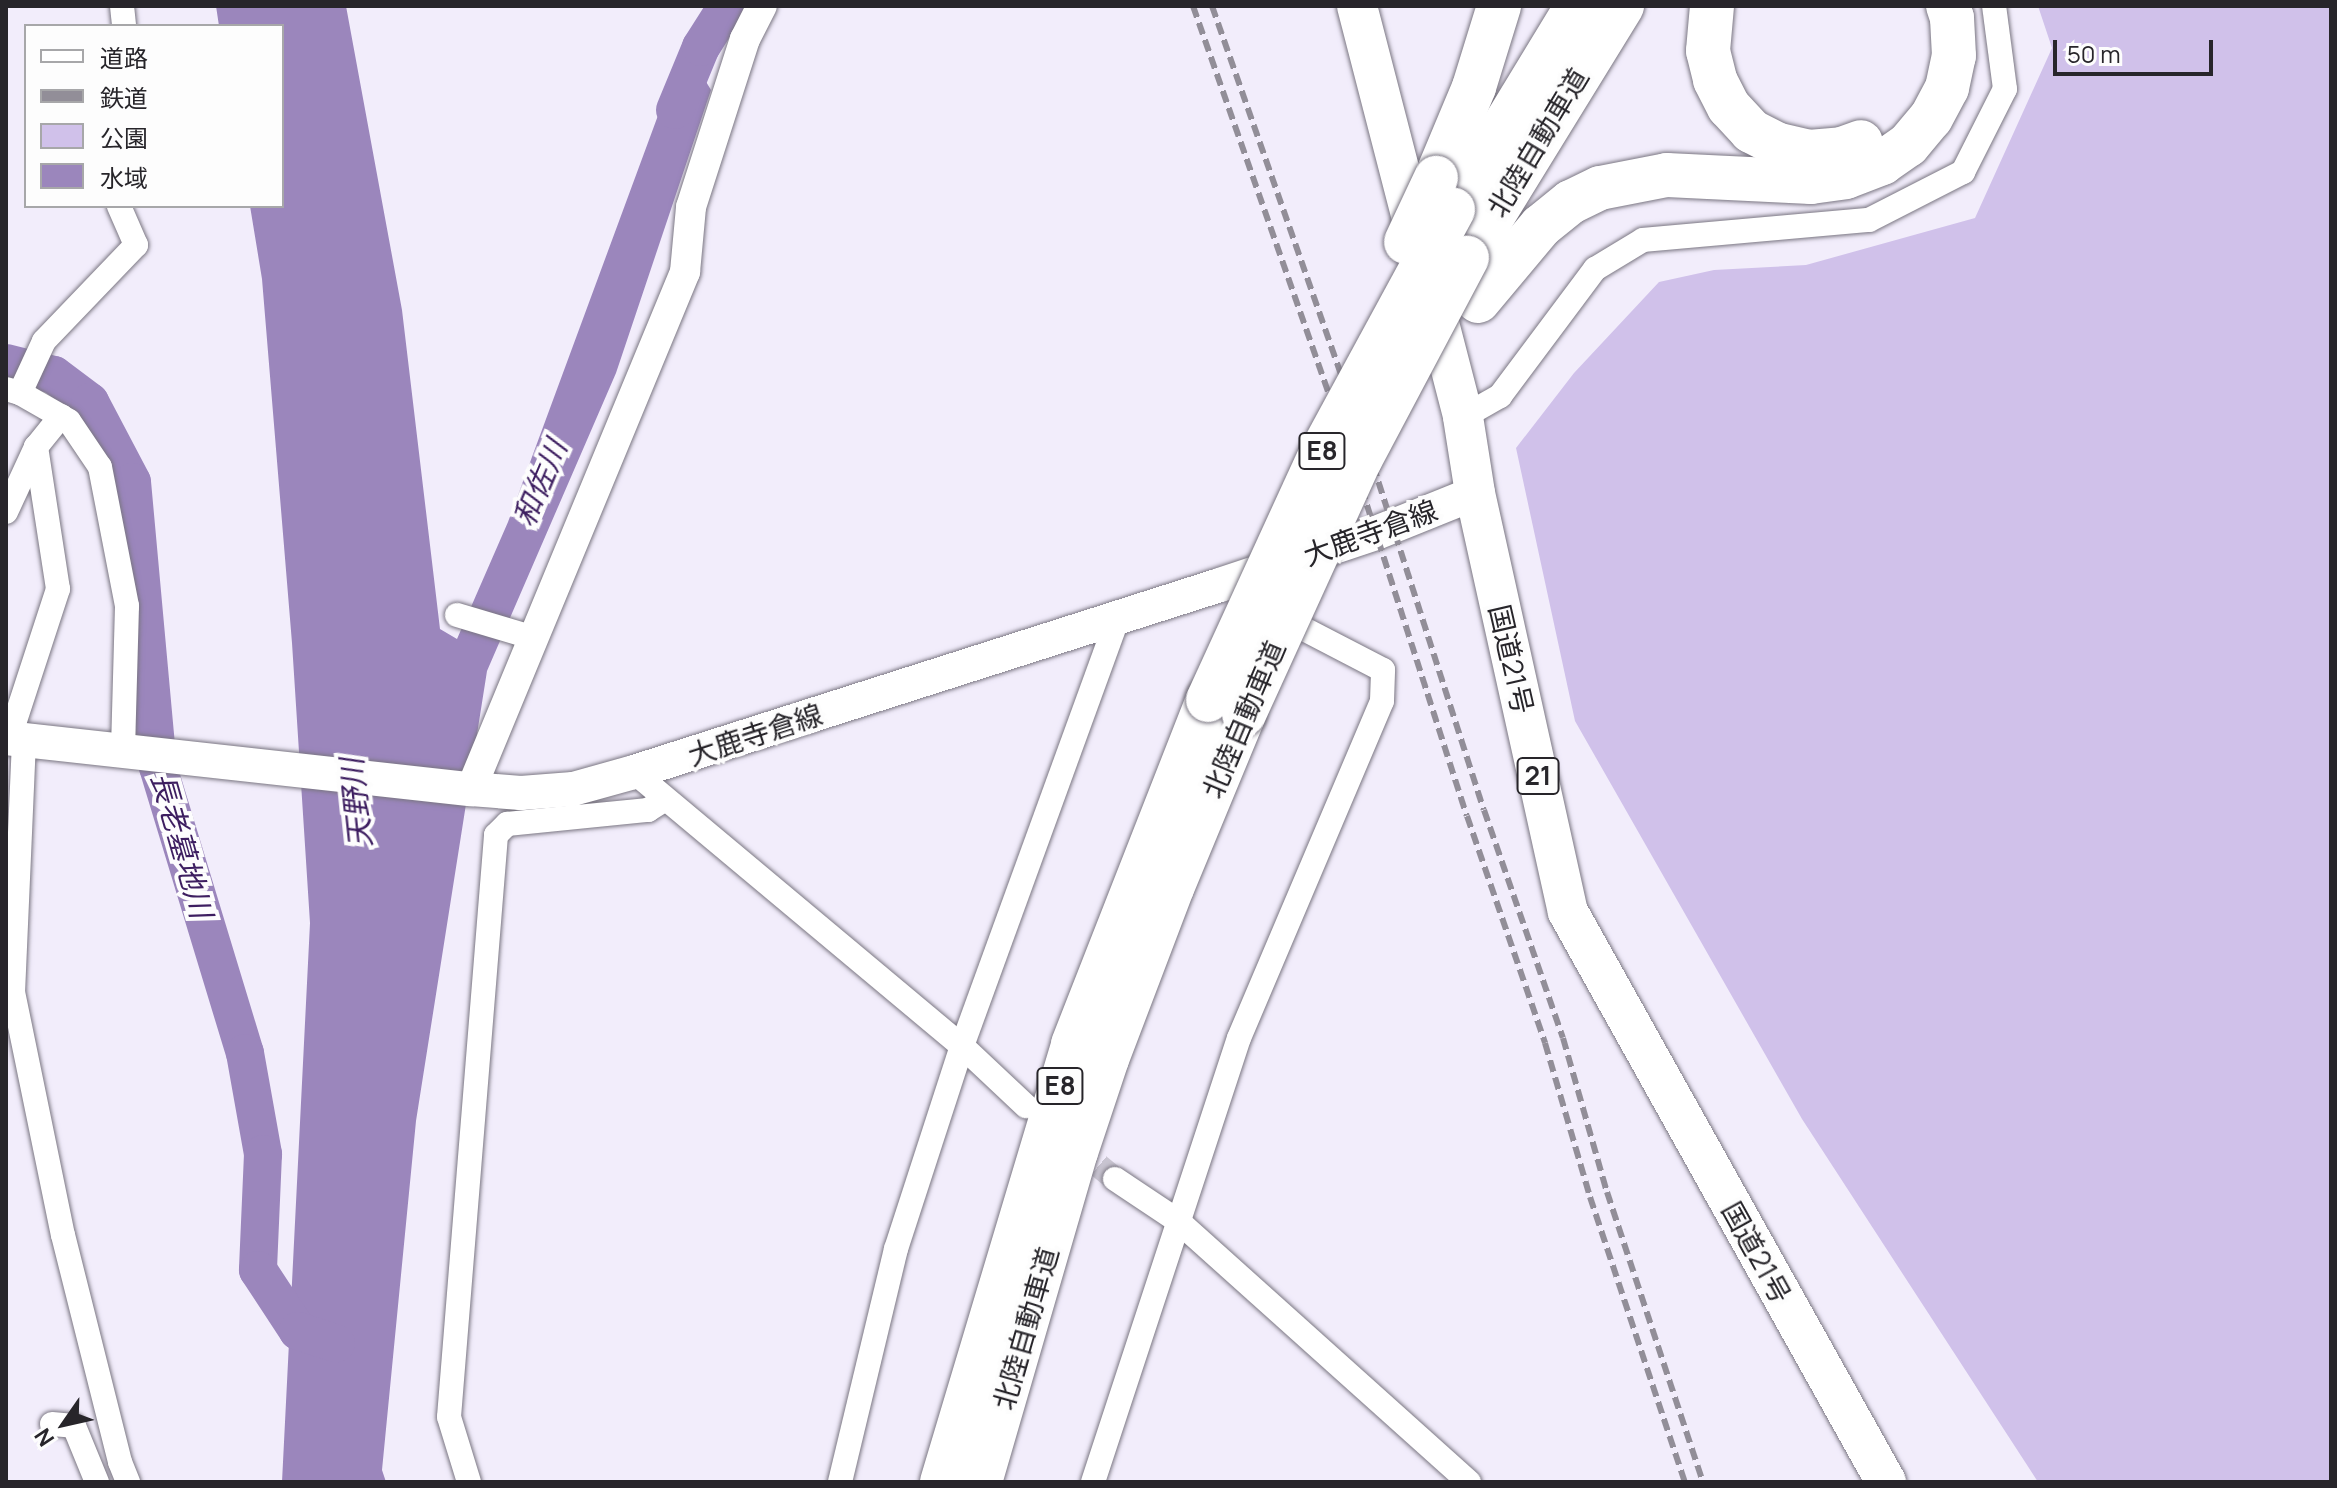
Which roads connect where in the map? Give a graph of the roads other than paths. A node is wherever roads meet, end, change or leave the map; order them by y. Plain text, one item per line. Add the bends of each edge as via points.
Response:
1 (762, 6) edge
2 (1357, 6) edge
3 (1499, 6) edge
4 (1577, 6) edge
5 (1622, 6) edge
6 (1712, 6) edge
7 (1917, 6) edge
8 (1948, 6) edge
9 (1994, 6) edge
10 (1444, 194) junction
11 (120, 208) edge
12 (17, 390) edge
13 (61, 416) junction
14 (1463, 417) junction
15 (36, 447) junction
16 (1475, 493) junction
17 (6, 512) edge
18 (1239, 586) junction
19 (457, 615) dead end
20 (1118, 617) junction
21 (524, 636) junction
22 (1235, 711) junction
23 (13, 739) edge
24 (123, 751) junction
25 (634, 772) junction
26 (463, 788) junction
27 (664, 800) junction
28 (962, 1046) junction
29 (1026, 1106) dead end
30 (1115, 1179) tunnel mouth
31 (1178, 1221) junction
32 (52, 1424) dead end
33 (97, 1482) edge
34 (128, 1482) edge
35 (469, 1482) edge
36 (840, 1482) edge
37 (942, 1482) edge
38 (980, 1482) edge
39 (1093, 1482) edge
40 (1469, 1482) edge
41 (1886, 1482) edge

1 - 21 street via 745,39 691,207 685,272
2 - 14 highway, 国道21号 / 21
3 - 10 highway
4 - 10 highway, 北陸自動車道
5 - 22 highway, 北陸自動車道 / E8, bridge via 1467,258
6 - 7 highway via 1708,51 1729,107 1751,131 1809,152 1842,149 1871,138 1914,93 1925,60
8 - 22 highway via 1954,56 1947,88 1908,145 1882,163 1846,177 1811,182 1667,175 1600,188 1541,226 1478,301
9 - 14 street via 2005,89 1963,172 1869,220 1643,240 1595,269 1500,396
10 - 18 highway, 北陸自動車道, bridge
11 - 12 street via 136,245 44,341
12 - 13 street
13 - 15 street
13 - 24 street via 100,467 127,606
14 - 16 highway, 国道21号 / 21
15 - 17 street
15 - 23 street via 58,589
16 - 18 main road, 大鹿寺倉線
16 - 41 highway, 国道21号 / 21 via 1568,912
18 - 20 main road, 大鹿寺倉線
18 - 22 highway, 北陸自動車道 / E8, bridge
18 - 31 street via 1383,670 1382,701 1239,1038
19 - 21 street
20 - 25 main road, 大鹿寺倉線
20 - 28 street
21 - 26 street
22 - 37 highway, 北陸自動車道 / E8 via 1073,1044
22 - 38 highway, 北陸自動車道 / E8 via 1076,1152
23 - 24 main road, 大鹿寺倉線
23 - 34 street via 13,992 63,1235
24 - 26 main road, 大鹿寺倉線
25 - 26 main road, 大鹿寺倉線 via 573,789 521,793
25 - 27 street
27 - 28 street
27 - 35 street via 648,810 507,824 496,835 449,1417
28 - 29 street
28 - 36 street via 896,1249
30 - 31 street
31 - 39 street
31 - 40 street
32 - 33 street via 74,1426

